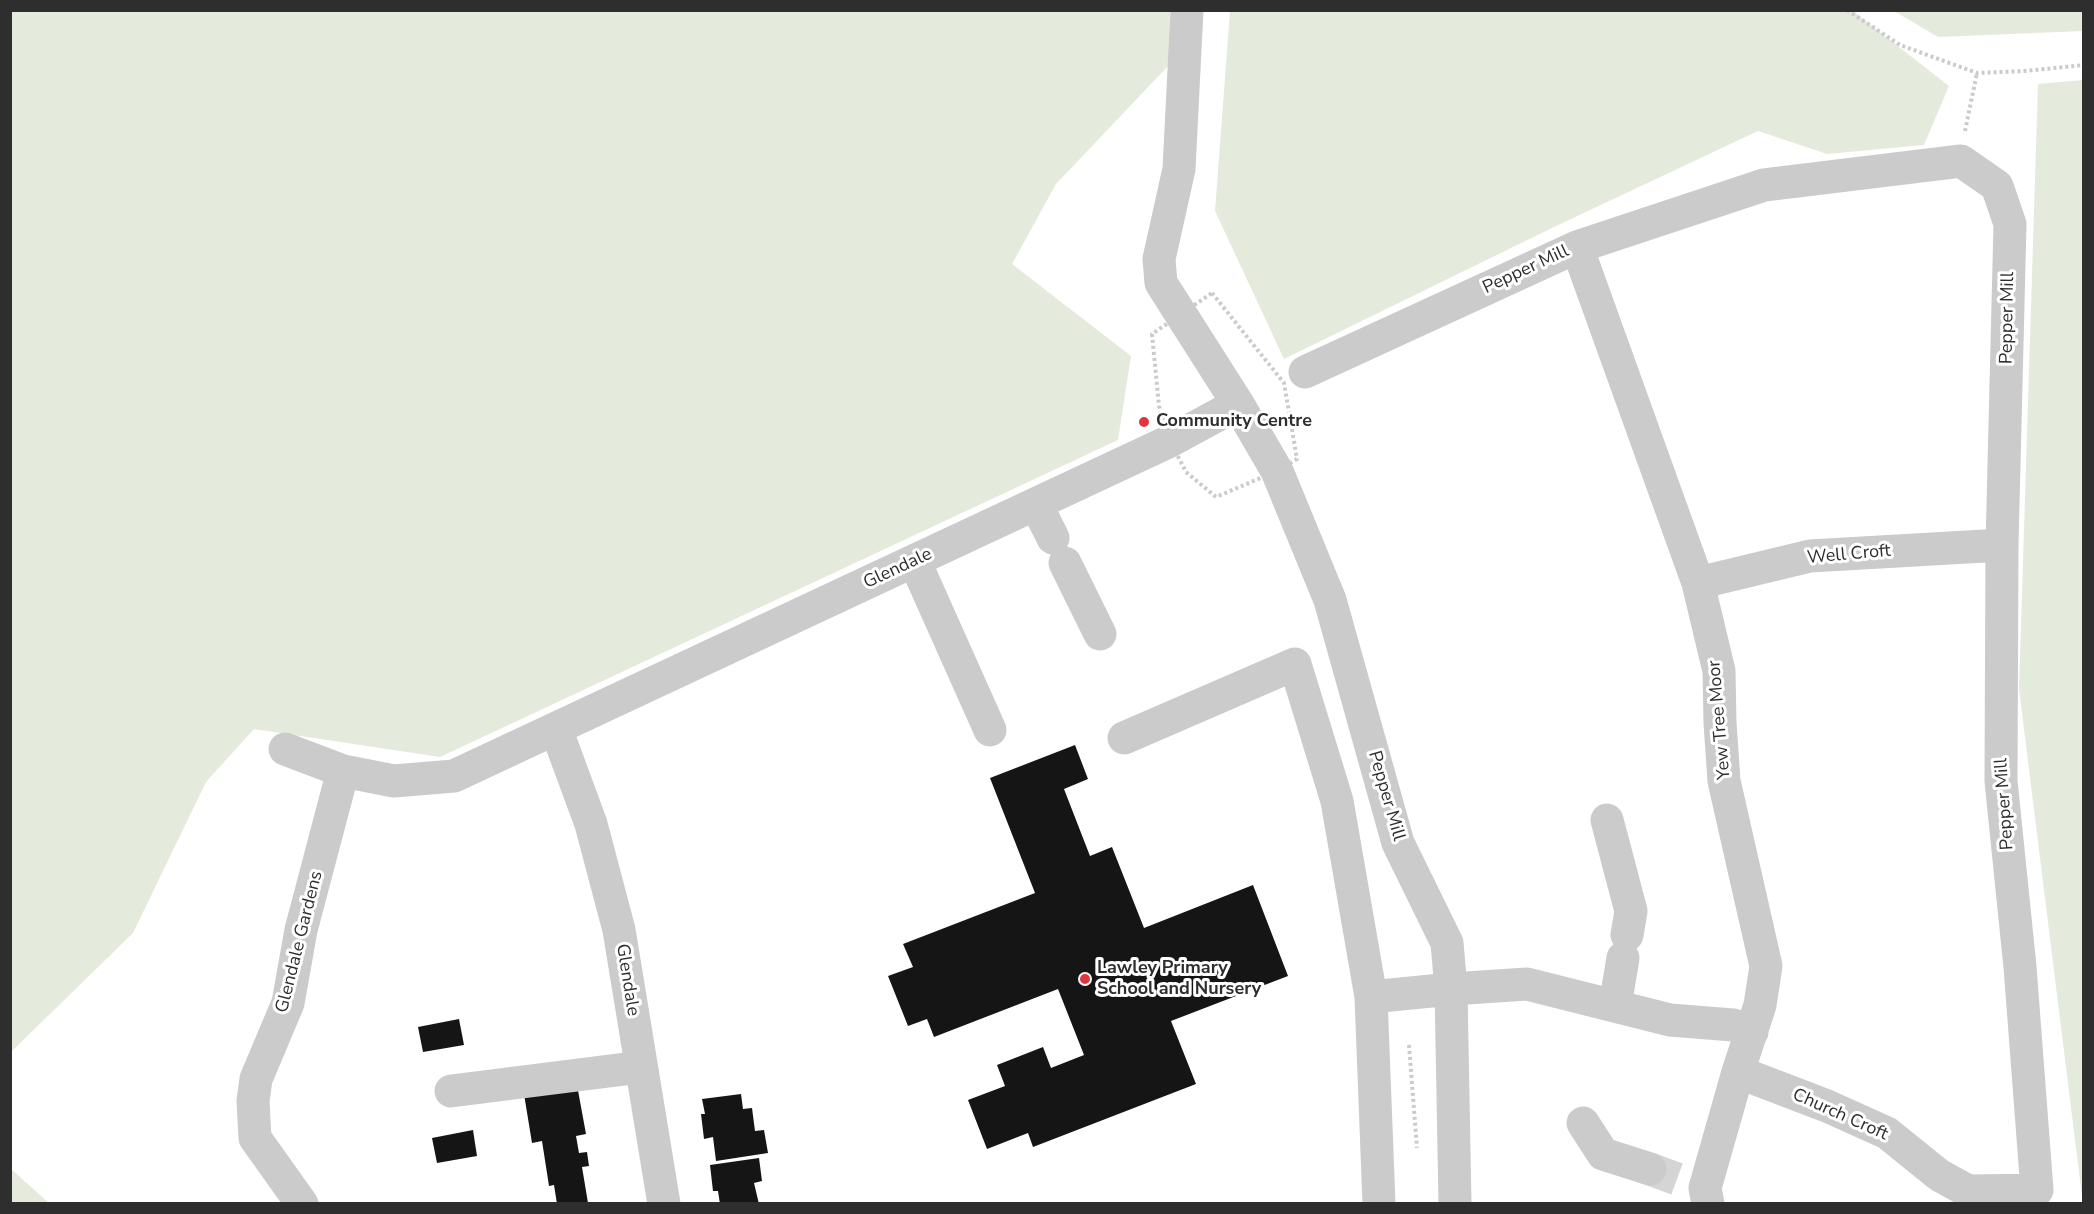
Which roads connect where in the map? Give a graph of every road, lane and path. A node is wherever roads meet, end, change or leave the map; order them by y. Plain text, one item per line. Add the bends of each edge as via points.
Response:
1 (1188, 10) edge
2 (1847, 10) edge
3 (2084, 65) edge
4 (1977, 73) junction
5 (1961, 161) junction
6 (1577, 247) junction
7 (1305, 372) dead end
8 (1238, 404) junction
9 (1036, 504) junction
10 (2002, 545) junction
11 (915, 562) junction
12 (1698, 583) junction
13 (1100, 634) dead end
14 (556, 729) junction
15 (990, 730) dead end
16 (1124, 738) dead end
17 (285, 749) dead end
18 (343, 771) junction
19 (1382, 783) junction
20 (1337, 801) junction
21 (1606, 820) dead end
22 (1451, 989) junction
23 (1371, 997) junction
24 (1615, 1006) junction
25 (1752, 1032) junction
26 (641, 1067) junction
27 (1738, 1072) junction
28 (451, 1091) dead end
29 (1583, 1123) dead end
30 (1685, 1185) edge
31 (2037, 1190) joint
32 (302, 1203) edge
33 (664, 1203) edge
34 (1379, 1203) edge
35 (1455, 1203) edge

1 - 8 street, Pepper Mill via 1179,169 1159,259 1161,283
2 - 4 path via 1900,45
3 - 4 path
4 - 5 path
5 - 6 street, Pepper Mill via 1764,185
5 - 10 street, Pepper Mill via 1996,186 2010,225
6 - 7 street, Pepper Mill
6 - 12 street, Yew Tree Moor
8 - 9 street, Glendale
8 - 19 street, Pepper Mill via 1277,471 1330,600
9 - 11 street, Glendale
9 - 13 street
10 - 12 street, Well Croft via 1810,556
10 - 31 street, Pepper Mill via 2001,782
11 - 14 street, Glendale
11 - 15 street
12 - 25 street, Yew Tree Moor via 1719,671 1724,781 1766,966
14 - 18 street, Glendale via 454,776 394,781
14 - 26 street, Glendale via 591,824 619,930
16 - 20 street via 1295,664
17 - 18 street, Glendale
18 - 32 street, Glendale Gardens via 301,930 288,1003 256,1078 255,1138
19 - 20 street
19 - 22 street, Pepper Mill via 1398,843 1447,943
20 - 23 street
21 - 24 street via 1631,911
22 - 23 street
22 - 24 street via 1527,984
22 - 35 street, Pepper Mill
23 - 34 street
24 - 25 street via 1670,1020 1733,1024
25 - 27 street, Yew Tree Moor
26 - 28 street
26 - 33 street, Glendale
27 - 30 street, Yew Tree Moor
27 - 31 street, Church Croft via 1887,1133 1939,1175 1968,1191
29 - 30 street via 1603,1154

